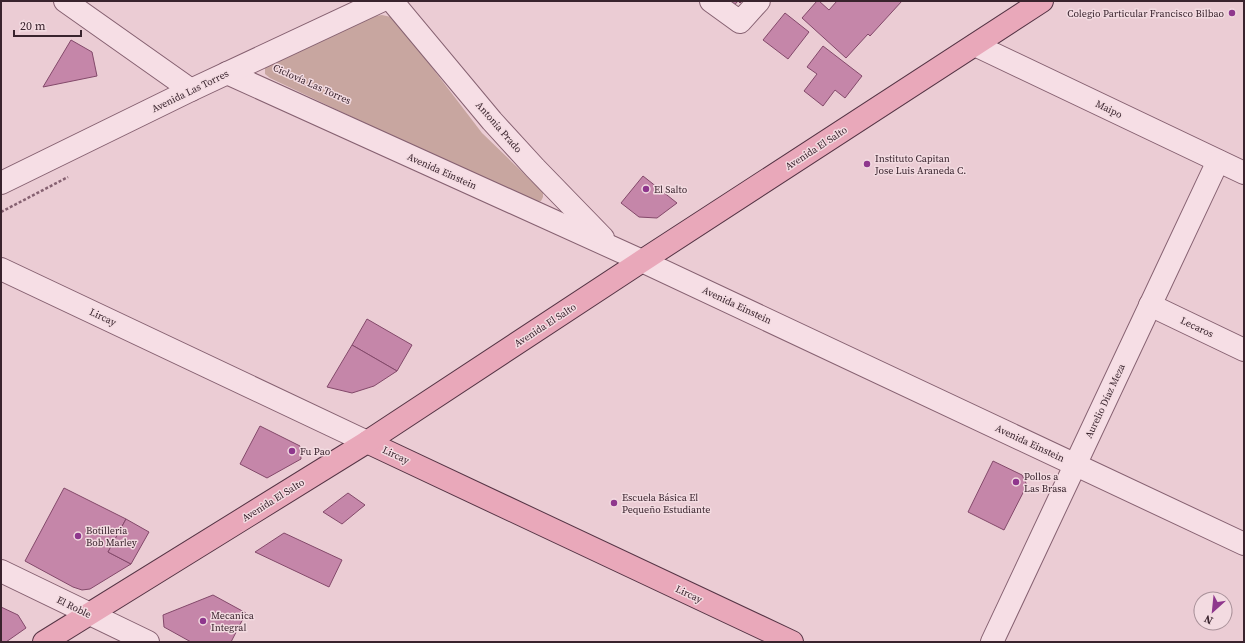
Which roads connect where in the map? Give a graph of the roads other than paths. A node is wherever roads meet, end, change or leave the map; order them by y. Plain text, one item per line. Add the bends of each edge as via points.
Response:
1 (65, 1) edge
2 (381, 1) edge
3 (392, 1) edge
4 (711, 1) edge
5 (759, 1) edge
6 (1034, 5) edge
7 (975, 45) junction
8 (227, 73) junction
9 (191, 90) junction
10 (1218, 161) junction
11 (1244, 173) edge
12 (1, 183) edge
13 (612, 248) junction
14 (642, 261) junction
15 (1, 269) edge
16 (1150, 305) junction
17 (1244, 350) edge
18 (367, 442) junction
19 (1075, 464) junction
20 (1244, 544) edge
21 (1, 571) edge
22 (89, 614) junction
23 (44, 642) edge
24 (148, 642) edge
25 (792, 642) edge
26 (992, 642) edge

1 - 9 street
2 - 8 street, Avenida Las Torres
3 - 13 street, Antonia Prado via 492,121
4 - 5 street via 740,22
6 - 7 main road, Avenida El Salto
7 - 10 street, Maipo
7 - 14 main road, Avenida El Salto
8 - 9 street, Avenida Las Torres
8 - 13 street, Avenida Einstein
9 - 12 street, Avenida Las Torres
10 - 11 street, Maipo
10 - 16 street, Aurelio Díaz Meza
13 - 14 street, Avenida Einstein
14 - 18 main road, Avenida El Salto
14 - 19 street, Avenida Einstein
15 - 18 street, Lircay
16 - 17 street, Lecaros
16 - 19 street, Aurelio Díaz Meza
18 - 22 main road, Avenida El Salto
18 - 25 main road, Lircay
19 - 20 street, Avenida Einstein
19 - 26 street, Aurelio Díaz Meza
21 - 22 street, El Roble
22 - 23 main road, Avenida El Salto
22 - 24 street, El Roble

